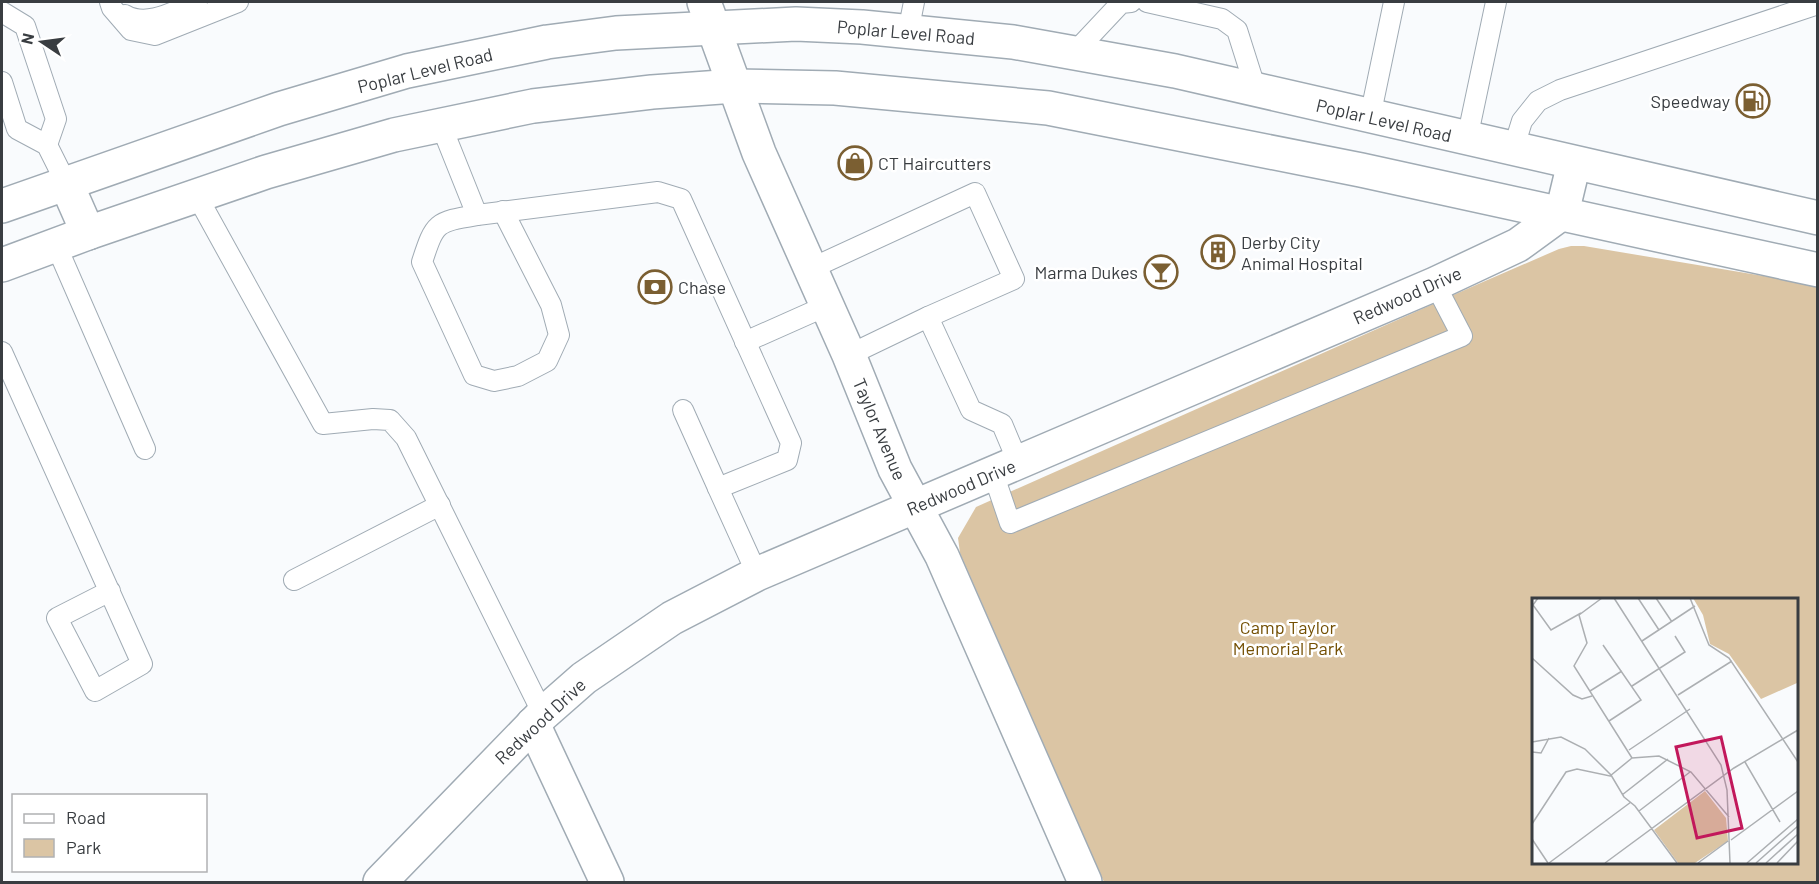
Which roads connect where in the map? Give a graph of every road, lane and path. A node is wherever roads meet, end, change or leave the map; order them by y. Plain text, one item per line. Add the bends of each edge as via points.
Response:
1 (197, 2) edge
2 (238, 2) edge
3 (1131, 2) edge
4 (1147, 2) edge
5 (1394, 2) edge
6 (1497, 2) edge
7 (111, 4) edge
8 (1818, 4) edge
9 (2, 12) edge
10 (709, 15) edge
11 (911, 17) edge
12 (1074, 53) junction
13 (2, 82) edge
14 (735, 86) junction
15 (1256, 90) junction
16 (1371, 117) junction
17 (441, 125) junction
18 (1467, 139) junction
19 (47, 145) junction
20 (1513, 150) junction
21 (1574, 163) junction
22 (66, 183) junction
23 (197, 196) junction
24 (2, 206) edge
25 (503, 212) junction
26 (1562, 213) junction
27 (477, 215) junction
28 (1817, 215) edge
29 (88, 233) junction
30 (56, 245) junction
31 (2, 265) edge
32 (810, 269) junction
33 (1818, 270) edge
34 (1435, 284) junction
35 (826, 306) junction
36 (928, 317) junction
37 (746, 342) junction
38 (2, 352) edge
39 (849, 355) junction
40 (683, 410) dead end
41 (145, 449) dead end
42 (1005, 467) junction
43 (718, 488) junction
44 (440, 505) junction
45 (916, 506) junction
46 (757, 574) junction
47 (294, 580) dead end
48 (110, 591) junction
49 (538, 719) junction
50 (380, 882) edge
51 (607, 882) edge
52 (1085, 882) edge

1 - 7 lane via 142,21 128,17
2 - 7 lane via 155,35 131,30
3 - 12 lane via 1120,3
4 - 15 lane via 1222,19 1237,30
5 - 16 lane
6 - 18 lane
8 - 20 lane via 1560,90 1538,101 1522,121
9 - 19 lane via 26,26 56,119
10 - 11 main road, Poplar Level Road via 862,27
10 - 14 main road, Taylor Avenue
10 - 22 main road, Poplar Level Road via 407,71 279,109
11 - 12 main road, Poplar Level Road
12 - 15 main road, Poplar Level Road
13 - 19 lane via 17,129
14 - 17 main road via 533,106
14 - 26 main road via 835,88 1048,108
14 - 32 main road, Taylor Avenue via 759,153
15 - 16 main road, Poplar Level Road
16 - 18 main road, Poplar Level Road
17 - 23 main road via 266,172
17 - 27 lane
18 - 20 main road, Poplar Level Road
19 - 22 lane
20 - 21 main road, Poplar Level Road
21 - 26 main road
21 - 28 main road, Poplar Level Road
22 - 24 main road, Poplar Level Road
22 - 29 main road
23 - 29 main road
23 - 44 lane via 323,424 390,420 406,438
25 - 27 lane
25 - 27 lane via 551,304 559,335 547,361 518,376 494,381 474,375 422,262 431,235 446,220
25 - 37 lane via 658,192 681,199
26 - 33 main road
26 - 34 main road, Redwood Drive via 1518,245
29 - 30 main road
30 - 31 main road
30 - 41 lane
32 - 35 main road, Taylor Avenue
32 - 36 lane via 975,193 1014,279
34 - 42 main road, Redwood Drive
34 - 42 lane via 1462,336 1010,523
35 - 37 lane
35 - 39 main road, Taylor Avenue
36 - 39 lane
36 - 42 lane via 971,410 1002,424
37 - 43 lane via 791,443 787,460
38 - 48 lane
39 - 45 main road, Taylor Avenue via 895,469
40 - 43 lane
42 - 45 main road, Redwood Drive
43 - 46 lane
44 - 47 lane
44 - 49 lane
45 - 46 main road, Redwood Drive
45 - 52 main road, Taylor Avenue via 942,556
46 - 49 main road, Redwood Drive via 672,618 584,678
48 - 48 lane via 142,664 95,692 57,618
49 - 50 main road, Redwood Drive
49 - 51 main road

